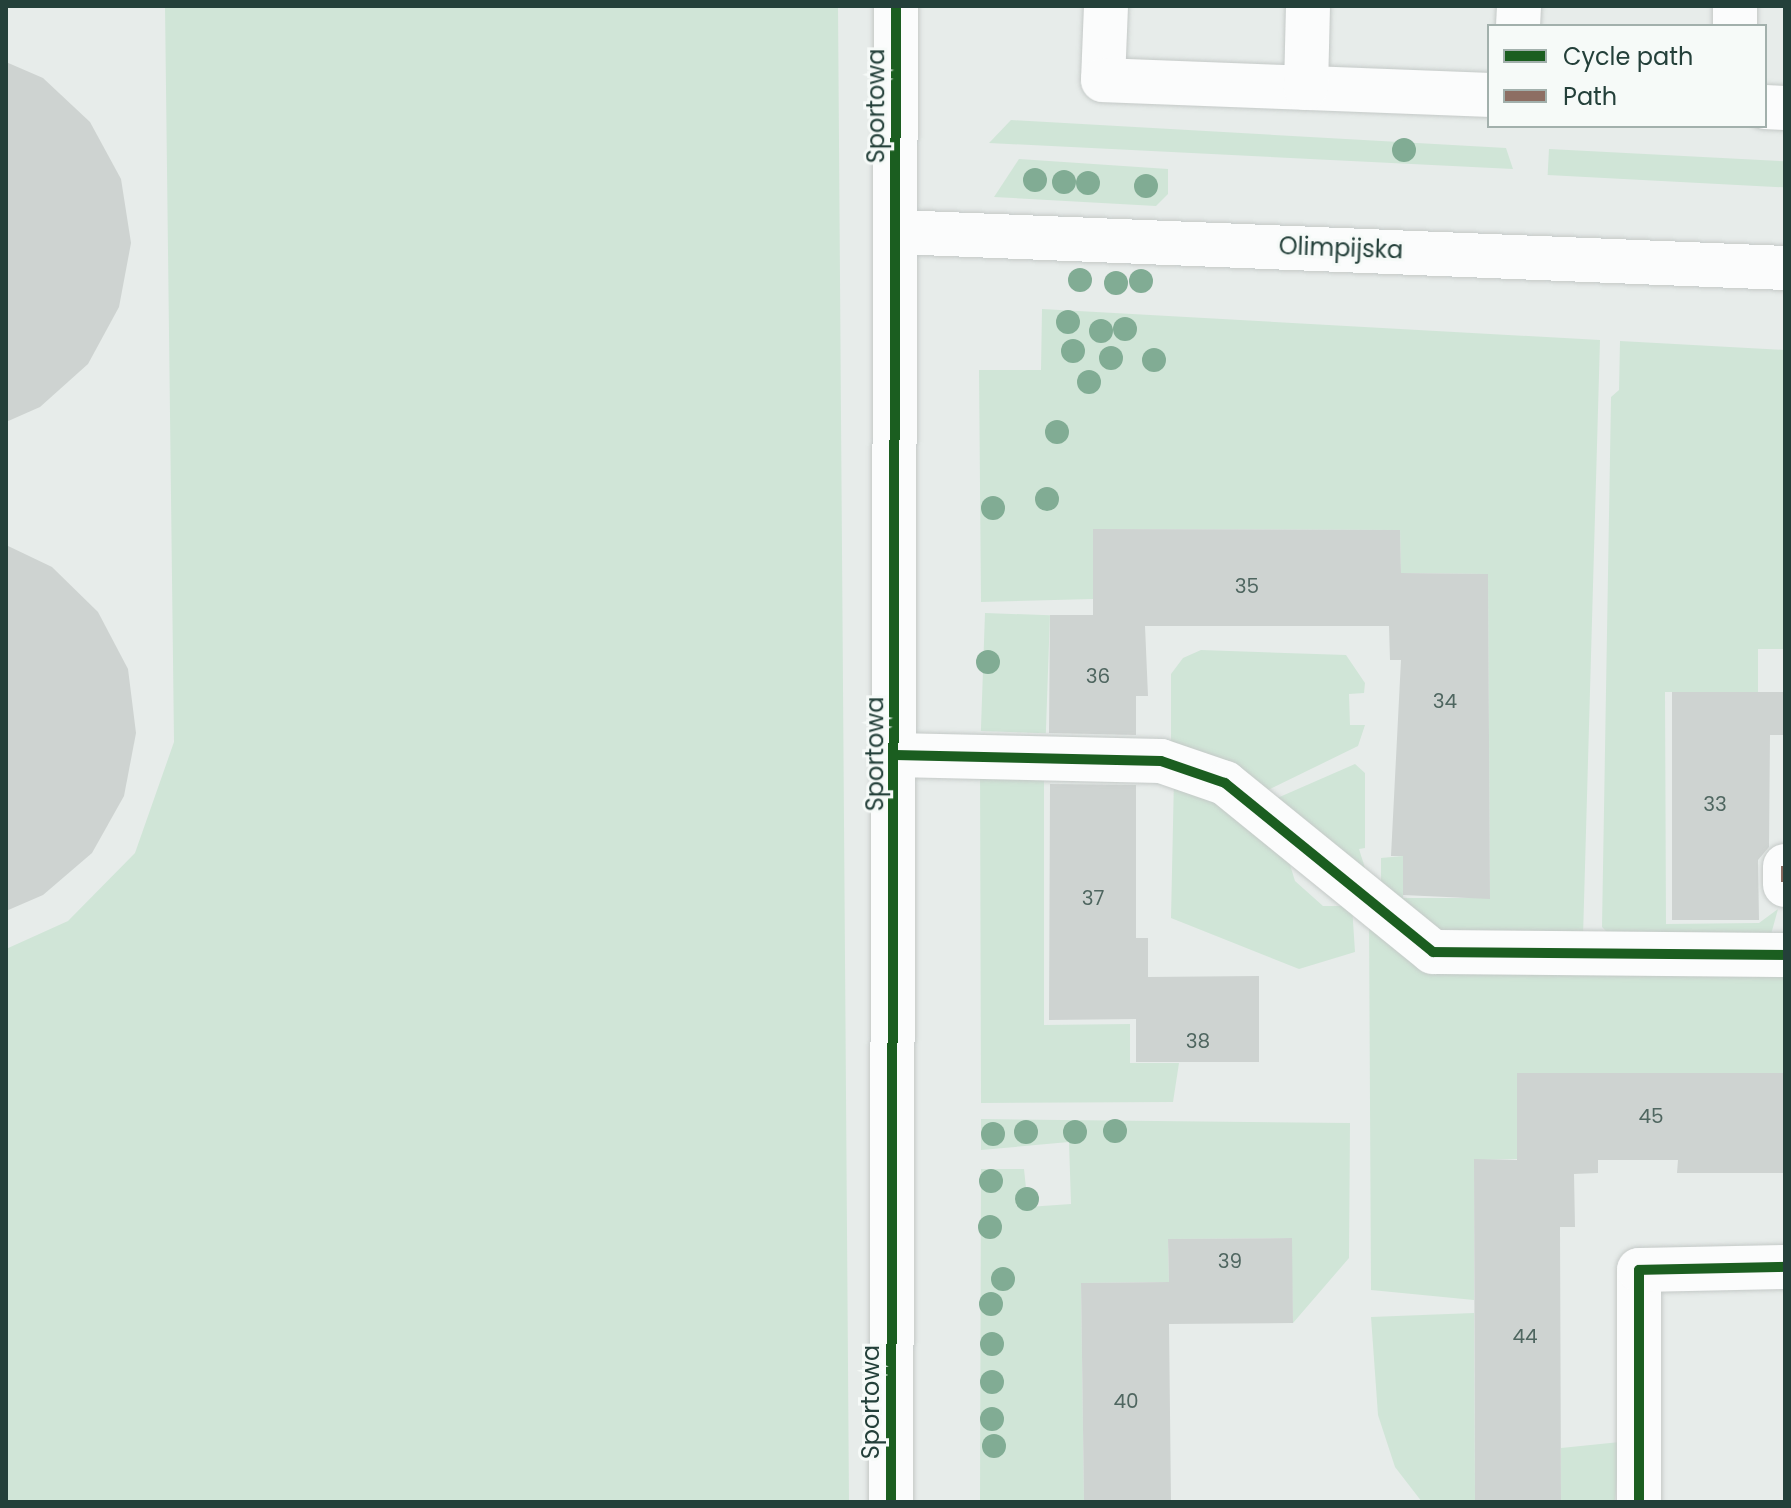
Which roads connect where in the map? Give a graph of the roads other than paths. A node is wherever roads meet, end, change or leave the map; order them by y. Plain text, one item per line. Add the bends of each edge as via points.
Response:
1 (896, 6) edge
2 (1106, 6) edge
3 (1308, 6) edge
4 (1306, 88) junction
5 (1487, 95) edge
6 (897, 232) junction
7 (1785, 268) edge
8 (895, 755) junction
9 (1785, 866) edge
10 (1785, 885) edge
11 (1785, 955) edge
12 (1785, 1267) edge
13 (891, 1502) edge
14 (1639, 1502) edge

1 - 6 street, Sportowa
2 - 4 street via 1103,80
3 - 4 street
4 - 5 street
6 - 7 street, Olimpijska
6 - 8 street, Sportowa
8 - 11 street via 1161,761 1225,783 1433,952
8 - 13 street, Sportowa
9 - 10 street
12 - 14 street via 1639,1270

